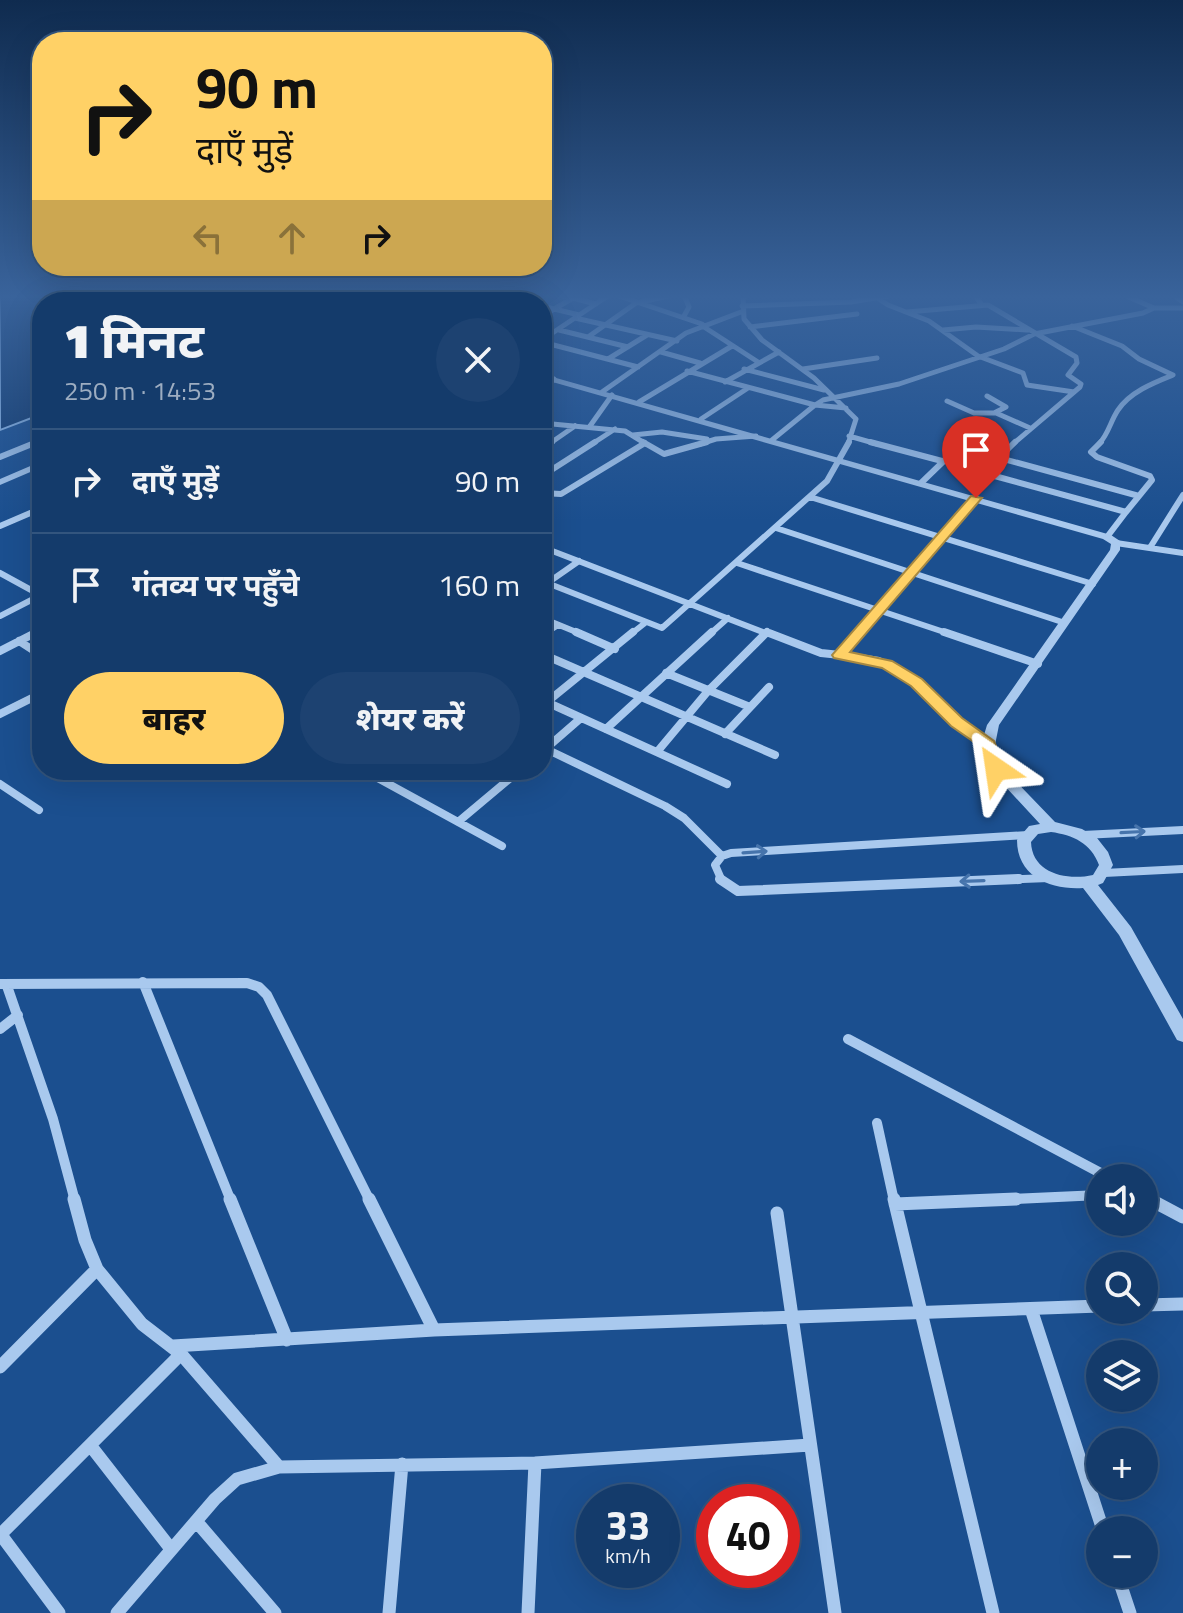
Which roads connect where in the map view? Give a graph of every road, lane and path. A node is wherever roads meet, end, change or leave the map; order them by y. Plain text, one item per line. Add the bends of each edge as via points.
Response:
1 (634, 370) edge
2 (742, 370) edge
3 (749, 370) edge
4 (804, 370) edge
5 (938, 370) edge
6 (1016, 370) edge
7 (1072, 370) edge
8 (1163, 370) edge
9 (687, 371) joint
10 (554, 379) joint
11 (552, 382) edge
12 (725, 382) junction
13 (748, 388) junction
14 (826, 391) junction
15 (1074, 392) junction
16 (607, 393) junction
17 (987, 396) dead end
18 (833, 398) junction
19 (947, 401) dead end
20 (639, 402) junction
21 (815, 405) junction
22 (846, 408) junction
23 (993, 413) junction
24 (701, 419) junction
25 (552, 424) edge
26 (575, 426) junction
27 (590, 426) junction
28 (1030, 428) junction
29 (615, 429) junction
30 (633, 435) junction
31 (756, 435) junction
32 (849, 436) junction
33 (712, 440) junction
34 (772, 440) junction
35 (552, 441) edge
36 (645, 443) junction
37 (32, 444) edge
38 (998, 456) junction
39 (0, 457) edge
40 (840, 460) junction
41 (942, 461) junction
42 (32, 468) edge
43 (552, 470) edge
44 (0, 482) edge
45 (921, 483) junction
46 (552, 494) edge
47 (1183, 495) edge
48 (1139, 496) junction
49 (810, 497) junction
50 (976, 498) junction
51 (32, 512) edge
52 (1126, 512) junction
53 (0, 526) edge
54 (776, 528) junction
55 (943, 538) junction
56 (1112, 540) junction
57 (1151, 546) junction
58 (552, 551) edge
59 (1183, 553) edge
60 (579, 561) junction
61 (737, 563) junction
62 (0, 573) edge
63 (911, 573) junction
64 (552, 578) edge
65 (1093, 584) junction
66 (552, 586) edge
67 (32, 590) edge
68 (32, 600) edge
69 (691, 604) junction
70 (879, 611) junction
71 (0, 616) edge
72 (728, 618) junction
73 (552, 622) edge
74 (645, 623) junction
75 (1065, 623) junction
76 (558, 625) junction
77 (552, 629) edge
78 (769, 633) junction
79 (32, 635) edge
80 (19, 641) junction
81 (32, 649) edge
82 (615, 649) junction
83 (0, 651) edge
84 (840, 655) junction
85 (552, 659) edge
86 (1038, 664) junction
87 (584, 673) junction
88 (666, 673) junction
89 (769, 687) dead end
90 (708, 691) junction
91 (552, 695) edge
92 (639, 697) junction
93 (32, 698) edge
94 (552, 705) edge
95 (750, 707) junction
96 (0, 714) edge
97 (685, 717) junction
98 (581, 718) junction
99 (606, 729) junction
100 (725, 734) junction
101 (552, 742) edge
102 (988, 745) junction
103 (657, 752) junction
104 (552, 753) edge
105 (775, 755) dead end
106 (381, 780) edge
107 (509, 780) edge
108 (0, 784) edge
109 (727, 784) dead end
110 (39, 810) dead end
111 (458, 822) junction
112 (1051, 827) junction
113 (1183, 830) edge
114 (1028, 835) junction
115 (1083, 835) junction
116 (502, 846) dead end
117 (722, 856) junction
118 (1183, 869) edge
119 (1104, 873) junction
120 (1050, 878) junction
121 (1088, 883) junction
122 (143, 982) junction
123 (3, 985) edge
124 (18, 1015) junction
125 (0, 1029) edge
126 (1183, 1035) edge
127 (848, 1039) dead end
128 (877, 1123) dead end
129 (1086, 1165) edge
130 (1086, 1196) edge
131 (895, 1204) junction
132 (1158, 1204) edge
133 (777, 1213) dead end
134 (1183, 1217) edge
135 (97, 1269) junction
136 (1183, 1304) edge
137 (1158, 1305) edge
138 (1086, 1307) edge
139 (1031, 1309) junction
140 (919, 1312) junction
141 (791, 1318) junction
142 (434, 1330) junction
143 (287, 1340) junction
144 (177, 1350) junction
145 (0, 1367) edge
146 (90, 1445) junction
147 (810, 1445) junction
148 (535, 1463) junction
149 (402, 1464) junction
150 (279, 1467) junction
151 (1098, 1516) edge
152 (196, 1521) junction
153 (0, 1535) edge
154 (171, 1549) junction
155 (1122, 1588) edge
156 (59, 1613) edge
157 (117, 1613) edge
158 (275, 1613) edge
159 (389, 1613) edge
160 (528, 1613) edge
161 (835, 1613) edge
162 (993, 1613) edge
163 (1130, 1613) edge

1 - 16 street
2 - 12 street
3 - 14 street
4 - 14 street
5 - 18 street
6 - 15 street via 1031,387
7 - 15 street via 1068,375 1082,385
8 - 48 street via 1173,375 1148,385 1119,407 1110,420 1110,432 1091,452 1150,476
9 - 12 street
9 - 20 street
10 - 11 street
10 - 16 street
12 - 13 street
13 - 21 street
13 - 24 street
14 - 18 street
15 - 28 street
16 - 20 street
16 - 27 street
17 - 23 street via 1006,407
18 - 21 street
18 - 22 street
19 - 23 street via 978,415
20 - 24 street
21 - 22 street
21 - 34 street
22 - 32 street via 856,419
23 - 28 street
24 - 31 street
25 - 26 street
26 - 27 street
26 - 35 street
27 - 29 street
28 - 38 street
29 - 30 street
29 - 43 street
30 - 33 street via 662,432
30 - 36 street
31 - 33 street
31 - 34 street
32 - 40 street
32 - 41 street
33 - 36 street via 668,454
34 - 40 street
36 - 46 street via 561,494
37 - 39 street
38 - 41 street via 962,450
38 - 48 street
38 - 52 street via 986,471 991,475
40 - 45 street
40 - 49 street
41 - 45 street
42 - 44 street
45 - 50 street
47 - 57 street
48 - 52 street
49 - 54 street
49 - 55 street
50 - 55 street
50 - 56 street
51 - 53 street
52 - 56 street
54 - 61 street
54 - 63 street
55 - 63 street
55 - 65 street
56 - 57 street
56 - 65 street via 1115,550
57 - 59 street
58 - 60 street
60 - 64 street
60 - 69 street
61 - 69 street
61 - 70 street
62 - 67 street
63 - 70 street
63 - 75 street
65 - 75 street
66 - 74 street
68 - 71 street
69 - 72 street
69 - 74 street via 662,628
70 - 84 street
70 - 86 street
72 - 78 street
72 - 88 street
73 - 76 street
74 - 82 street
75 - 86 street
76 - 77 street
76 - 82 street
78 - 84 street
78 - 90 street
79 - 80 street
80 - 81 street
80 - 83 street
82 - 87 street
84 - 102 street via 872,659 899,671
85 - 87 street
86 - 102 street via 993,725
87 - 91 street
87 - 92 street
88 - 90 street
88 - 92 street
89 - 95 street
90 - 95 street
90 - 97 street
92 - 97 street
92 - 99 street
93 - 96 street
94 - 98 street
95 - 100 street
97 - 100 street
97 - 103 street
98 - 99 street
98 - 101 street
99 - 103 street
100 - 105 street
102 - 112 street via 996,769
103 - 109 street
104 - 117 street via 665,806
106 - 111 street
107 - 111 street
108 - 110 street
111 - 116 street
112 - 114 street
112 - 115 street
115 -> 113 street
117 -> 114 street
114 - 120 street via 1024,854
115 - 119 street via 1104,855
120 -> 117 street via 738,891 716,872
118 - 119 street
119 - 121 street
120 - 121 street
121 - 126 street via 1125,931
122 - 123 street
122 - 142 street via 247,983 267,995
122 - 143 street
123 - 124 street
124 - 125 street
124 - 135 street
127 - 129 street
128 - 131 street
130 - 131 street
131 - 140 street
132 - 134 street
133 - 141 street
135 - 144 street via 142,1324
135 - 145 street
136 - 137 street
138 - 139 street
139 - 140 street
139 - 151 street
140 - 141 street
140 - 162 street
141 - 142 street
141 - 147 street
142 - 143 street
143 - 144 street
144 - 146 street
144 - 150 street
146 - 153 street
146 - 154 street
147 - 148 street
147 - 161 street
148 - 149 street
148 - 160 street
149 - 150 street
149 - 159 street
150 - 152 street via 237,1479
152 - 154 street
152 - 158 street
153 - 156 street
154 - 157 street
155 - 163 street

